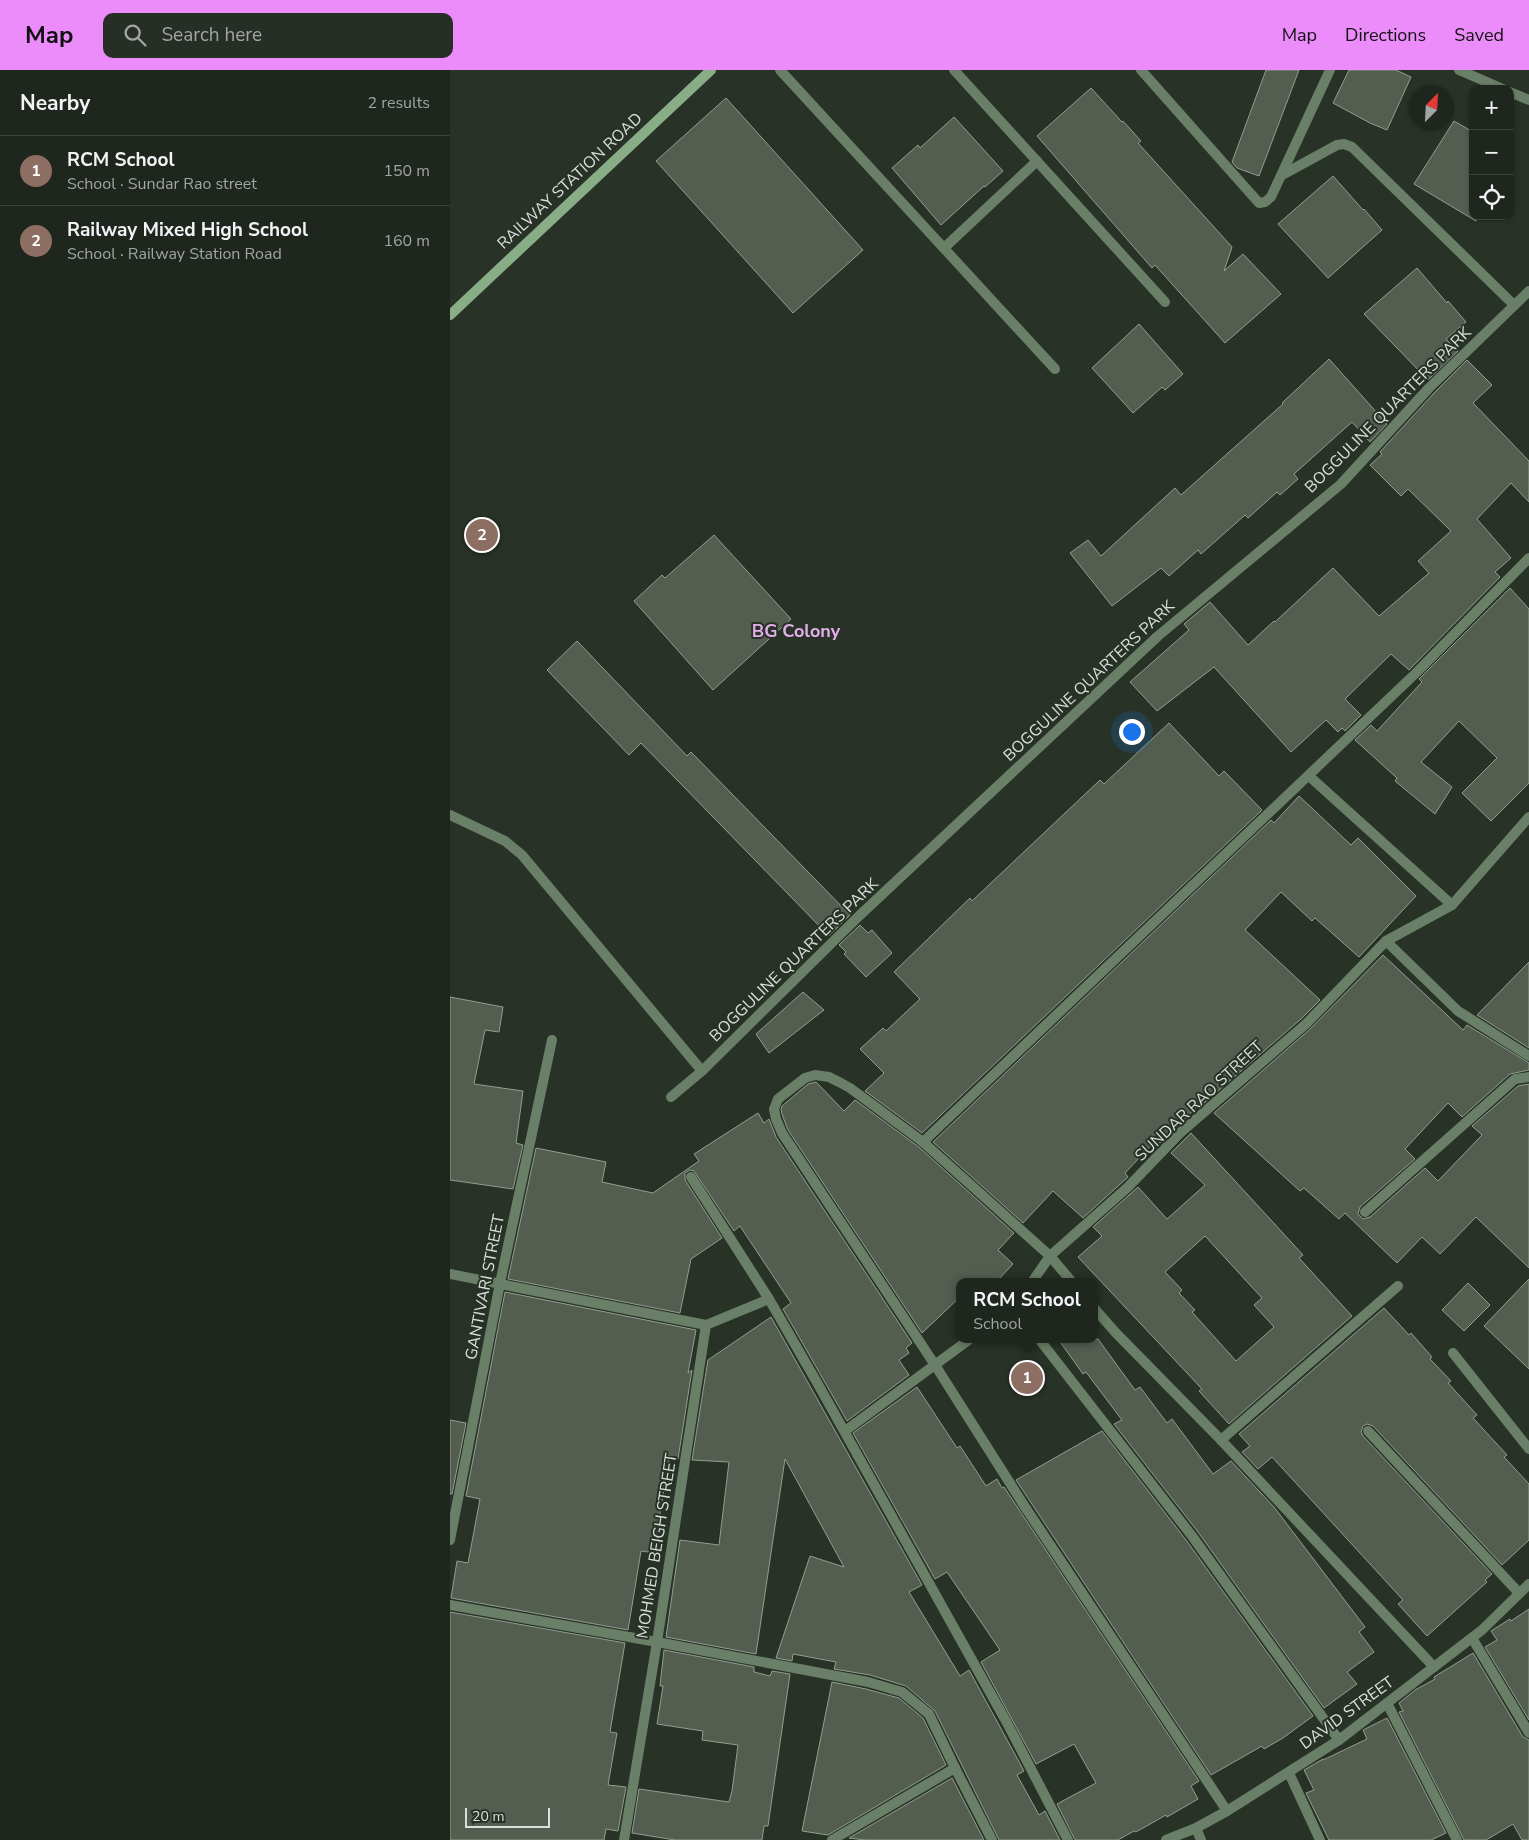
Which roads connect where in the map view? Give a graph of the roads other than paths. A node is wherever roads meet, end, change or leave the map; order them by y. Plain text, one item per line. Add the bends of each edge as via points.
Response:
1 (711, 70) edge
2 (780, 70) edge
3 (954, 70) edge
4 (1141, 70) edge
5 (1330, 70) edge
6 (1459, 70) edge
7 (1494, 85) edge
8 (1514, 94) edge
9 (1529, 100) edge
10 (1037, 162) junction
11 (1282, 175) junction
12 (944, 248) junction
13 (1529, 291) edge
14 (1166, 302) dead end
15 (1514, 305) junction
16 (450, 315) edge
17 (1055, 369) dead end
18 (1529, 558) edge
19 (1309, 776) junction
20 (450, 815) edge
21 (1529, 817) edge
22 (1452, 905) junction
23 (1386, 941) junction
24 (552, 1040) dead end
25 (1529, 1056) edge
26 (702, 1071) junction
27 (1529, 1077) edge
28 (671, 1097) dead end
29 (923, 1142) junction
30 (691, 1177) dead end
31 (1365, 1212) dead end
32 (1050, 1256) junction
33 (450, 1274) edge
34 (1035, 1278) edge
35 (1069, 1278) edge
36 (500, 1284) junction
37 (1398, 1286) dead end
38 (769, 1299) junction
39 (1098, 1313) edge
40 (706, 1325) junction
41 (965, 1343) edge
42 (1042, 1343) edge
43 (1452, 1354) dead end
44 (935, 1366) junction
45 (845, 1431) junction
46 (1368, 1431) dead end
47 (1221, 1440) junction
48 (1529, 1449) edge
49 (450, 1540) edge
50 (1529, 1584) edge
51 (1519, 1593) junction
52 (450, 1605) edge
53 (1472, 1638) junction
54 (657, 1642) junction
55 (1434, 1667) junction
56 (1387, 1703) junction
57 (1529, 1733) edge
58 (1339, 1740) junction
59 (955, 1768) junction
60 (1289, 1773) junction
61 (1227, 1811) junction
62 (1196, 1828) junction
63 (624, 1840) edge
64 (832, 1840) edge
65 (992, 1840) edge
66 (1068, 1840) edge
67 (1166, 1840) edge
68 (1201, 1840) edge
69 (1320, 1840) edge
70 (1456, 1840) edge

1 - 16 street, RAILWAY STATION ROAD
2 - 12 street
3 - 10 street
4 - 11 street via 1258,203 1271,196
5 - 11 street
6 - 7 street
8 - 9 street
10 - 12 street
10 - 14 street
11 - 15 street via 1337,145 1352,146
12 - 17 street
13 - 15 street, BOGGULINE QUARTERS PARK
15 - 26 street, BOGGULINE QUARTERS PARK via 1429,388 1341,484 1158,636 859,916
18 - 19 street via 1461,629
19 - 22 street
19 - 29 street
20 - 26 street via 505,841 522,855
21 - 22 street
22 - 23 street, SUNDAR RAO STREET
23 - 25 street via 1458,1011
23 - 32 street, SUNDAR RAO STREET via 1306,1024 1180,1133 1128,1188
24 - 36 street, GANTIVARI STREET
26 - 28 street, BOGGULINE QUARTERS PARK
27 - 31 street via 1515,1079
29 - 32 street
29 - 44 street via 850,1088 829,1077 815,1075 805,1078 778,1099 774,1109 782,1133
30 - 38 street
32 - 34 street, SUNDAR RAO STREET
32 - 35 street
33 - 36 street
36 - 40 street
36 - 49 street, GANTIVARI STREET
37 - 47 street
38 - 40 street
38 - 45 street
39 - 47 street
40 - 54 street, MOHMED BEIGH STREET
41 - 44 street
42 - 58 street via 1192,1536
43 - 48 street
44 - 45 street
44 - 61 street
45 - 66 street via 1006,1721
46 - 51 street
47 - 55 street
50 - 51 street, DAVID STREET
51 - 53 street, DAVID STREET
52 - 54 street
53 - 55 street, DAVID STREET
53 - 57 street
54 - 59 street via 868,1682 902,1692 929,1714
54 - 63 street, MOHMED BEIGH STREET
55 - 56 street, DAVID STREET
56 - 58 street, DAVID STREET
56 - 70 street
58 - 60 street, DAVID STREET
59 - 64 street
59 - 65 street
60 - 61 street, DAVID STREET
60 - 69 street
61 - 62 street, DAVID STREET
62 - 67 street, DAVID STREET
62 - 68 street

